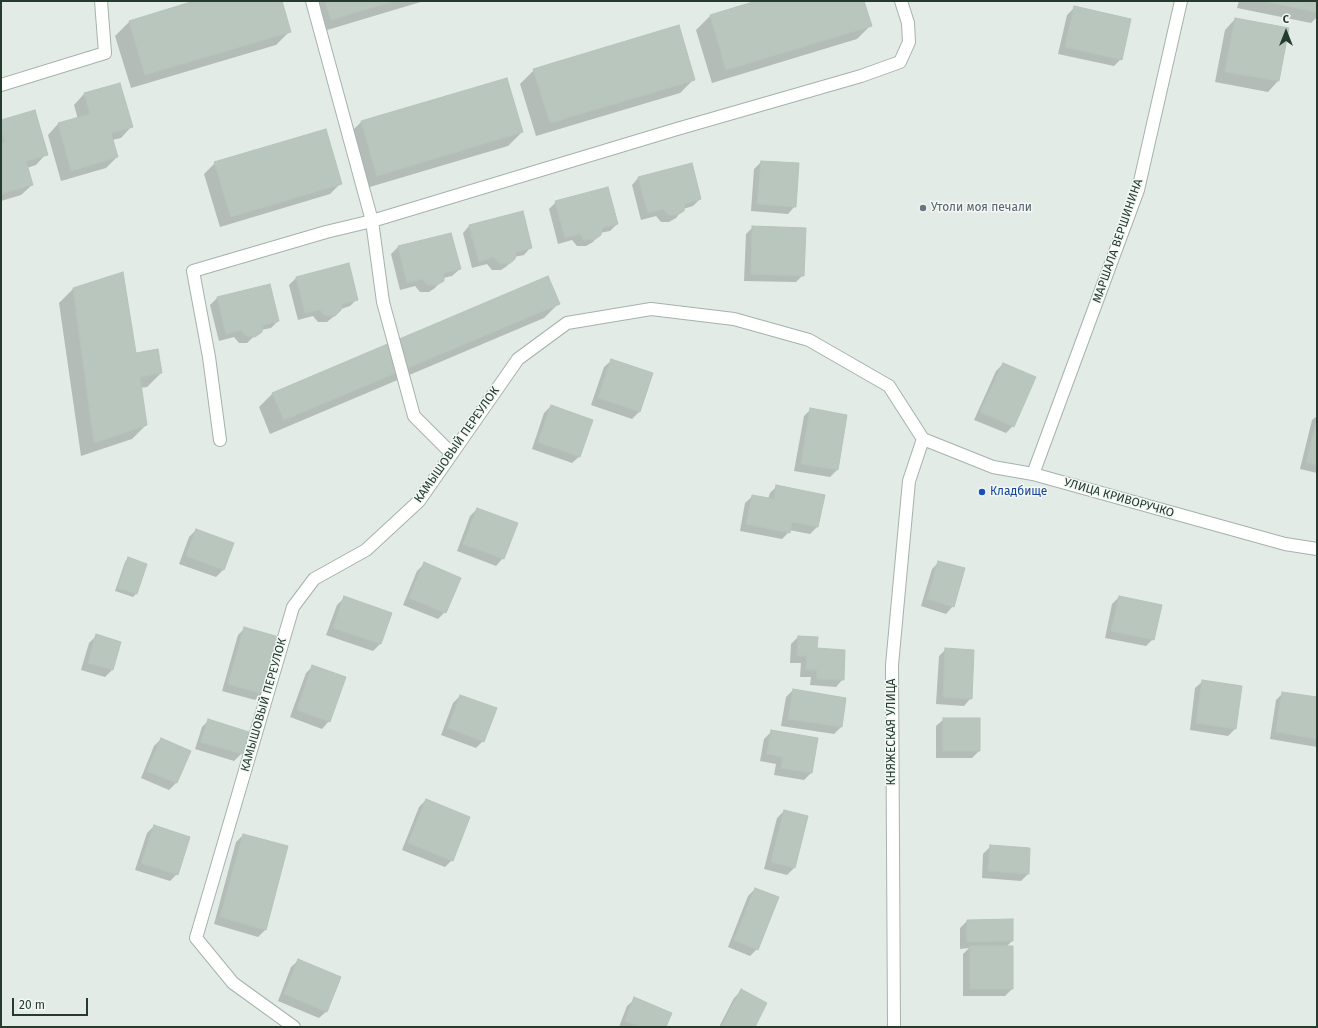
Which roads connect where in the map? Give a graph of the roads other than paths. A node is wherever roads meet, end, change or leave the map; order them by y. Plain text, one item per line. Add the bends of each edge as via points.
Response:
1 (101, 1) edge
2 (312, 1) edge
3 (901, 1) edge
4 (1181, 1) edge
5 (1, 85) edge
6 (372, 221) junction
7 (923, 439) junction
8 (220, 440) dead end
9 (452, 454) junction
10 (1033, 474) junction
11 (1317, 549) edge
12 (294, 1027) edge
13 (894, 1027) edge

1 - 5 street via 105,53
2 - 6 street
3 - 6 street via 908,23 909,42 900,62 861,76
4 - 10 street, МАРШАЛА ВЕРШИНИНА via 1138,190
6 - 8 street via 193,271 209,357
6 - 9 street via 383,302 414,416
7 - 9 street, КАМЫШОВЫЙ ПЕРЕУЛОК via 889,386 809,340 734,318 651,309 567,323 518,359
7 - 10 street, УЛИЦА КРИВОРУЧКО via 993,467
7 - 13 street, КНЯЖЕСКАЯ УЛИЦА via 909,481 892,665
9 - 12 street, КАМЫШОВЫЙ ПЕРЕУЛОК via 419,501 366,550 314,579 293,607 196,938 233,983
10 - 11 street, УЛИЦА КРИВОРУЧКО via 1285,544

